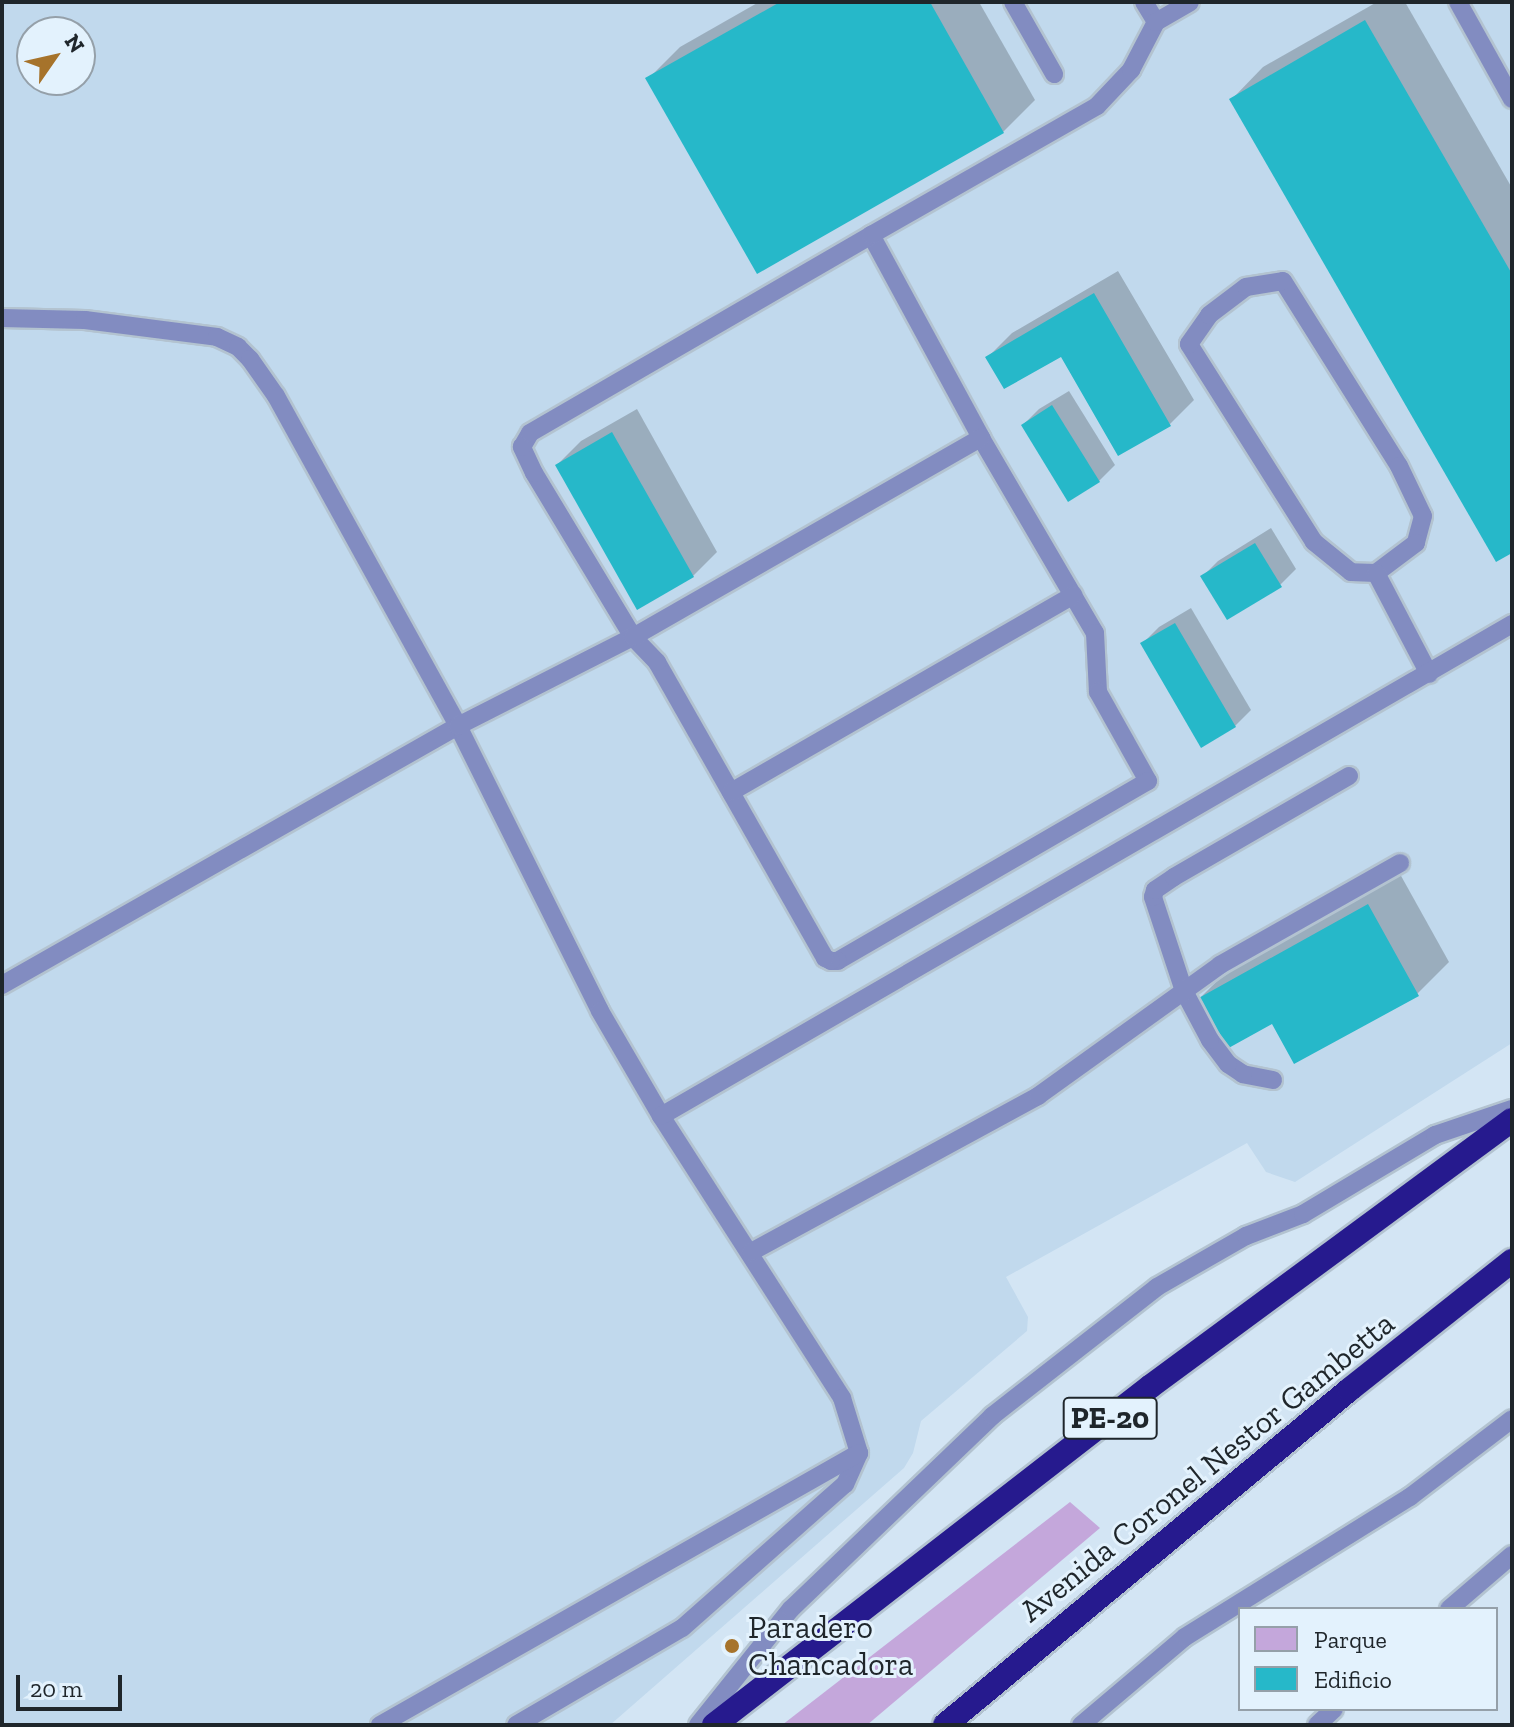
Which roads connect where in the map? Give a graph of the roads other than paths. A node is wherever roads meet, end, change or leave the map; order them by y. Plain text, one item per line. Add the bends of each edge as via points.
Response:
1 (1013, 2) edge
2 (1144, 2) edge
3 (1190, 2) edge
4 (1458, 2) edge
5 (1156, 22) junction
6 (1054, 74) dead end
7 (1512, 99) edge
8 (871, 235) junction
9 (2, 318) edge
10 (981, 438) junction
11 (1376, 573) junction
12 (1073, 595) junction
13 (1512, 624) edge
14 (633, 637) junction
15 (1429, 674) junction
16 (458, 726) junction
17 (1349, 776) dead end
18 (731, 792) junction
19 (1400, 863) dead end
20 (2, 985) edge
21 (1184, 991) junction
22 (1273, 1080) dead end
23 (1512, 1109) edge
24 (661, 1116) junction
25 (1512, 1120) edge
26 (751, 1252) junction
27 (1512, 1261) edge
28 (1512, 1419) edge
29 (859, 1453) junction
30 (1512, 1555) edge
31 (1451, 1607) edge
32 (1332, 1711) edge
33 (380, 1725) edge
34 (516, 1725) edge
35 (698, 1725) edge
36 (714, 1725) edge
37 (945, 1725) edge
38 (1081, 1725) edge
39 (1317, 1725) edge

1 - 6 lane
2 - 5 lane
3 - 5 lane
4 - 7 lane
5 - 8 lane via 1131,70 1097,106
8 - 10 lane
8 - 14 lane via 525,439 522,447 534,473
9 - 16 lane via 85,320 217,337 238,347 276,396
10 - 12 lane
10 - 14 lane
11 - 11 lane via 1416,543 1423,516 1399,466 1283,281 1246,287 1209,315 1189,344 1314,542 1351,572
11 - 15 lane
12 - 18 lane
12 - 18 lane via 1095,633 1098,692 1148,781 838,961 825,958
13 - 15 lane
14 - 16 lane
14 - 18 lane via 657,662
15 - 24 lane
16 - 20 lane
16 - 24 lane via 600,1011
17 - 21 lane via 1155,890
19 - 21 lane via 1220,965
21 - 22 lane via 1228,1064 1243,1074
21 - 26 lane via 1038,1096
23 - 35 lane via 1435,1135 1303,1214 1246,1236 1157,1287 992,1416 791,1609
24 - 26 lane
25 - 36 highway, PE-20 via 1151,1386
26 - 29 lane via 842,1398
27 - 37 highway, Avenida Coronel Nestor Gambetta
28 - 38 lane via 1410,1497 1185,1637
29 - 33 lane
29 - 34 lane via 845,1484 682,1628
30 - 31 lane
32 - 39 lane

